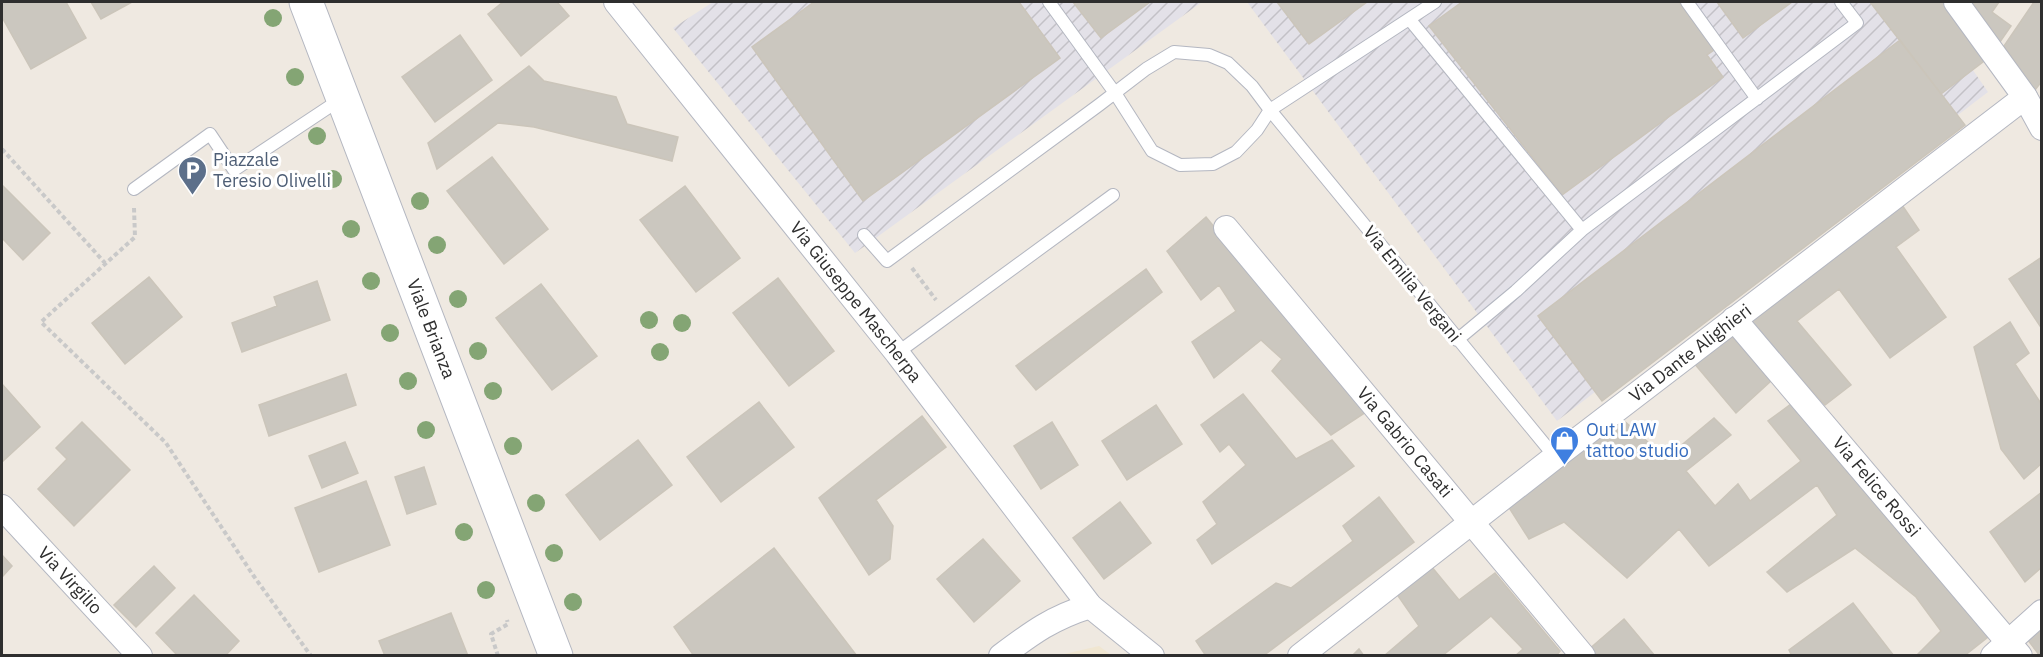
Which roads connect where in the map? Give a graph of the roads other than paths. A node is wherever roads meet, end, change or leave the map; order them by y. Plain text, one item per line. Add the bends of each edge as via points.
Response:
1 (306, 2) edge
2 (616, 2) edge
3 (1049, 2) edge
4 (1435, 2) edge
5 (1687, 2) edge
6 (1841, 2) edge
7 (1956, 2) edge
8 (1410, 20) junction
9 (1115, 93) junction
10 (344, 97) junction
11 (2025, 97) junction
12 (1757, 99) junction
13 (1270, 110) junction
14 (2042, 128) edge
15 (134, 189) road end
16 (1113, 195) dead end
17 (1226, 228) dead end
18 (1582, 230) junction
19 (864, 235) dead end
20 (1734, 320) junction
21 (1457, 340) junction
22 (897, 353) junction
23 (1555, 457) junction
24 (2, 507) edge
25 (1471, 523) junction
26 (1090, 606) junction
27 (2042, 612) edge
28 (2007, 651) edge
29 (140, 656) edge
30 (556, 656) edge
31 (1001, 656) edge
32 (1152, 656) edge
33 (1300, 656) edge
34 (1583, 656) edge

1 - 10 main road, Viale Brianza
2 - 22 street, Via Giuseppe Mascherpa
3 - 9 lane
4 - 8 lane
5 - 12 lane
6 - 12 lane via 1857,23
7 - 11 street
8 - 13 lane
8 - 18 lane
9 - 13 lane, Via Emilia Vergani via 1173,52 1209,55 1228,63
9 - 13 lane via 1152,151 1180,165 1213,164 1236,152
9 - 19 lane, Via Emilia Vergani via 887,261
10 - 15 lane via 234,170 210,134
10 - 30 main road, Viale Brianza
11 - 14 street
11 - 20 street, Via Dante Alighieri
12 - 18 lane
13 - 21 lane, Via Emilia Vergani
16 - 22 lane
17 - 25 street, Via Gabrio Casati
18 - 21 lane
20 - 23 street, Via Dante Alighieri
20 - 28 street, Via Felice Rossi
21 - 23 lane, Via Emilia Vergani
22 - 26 street, Via Giuseppe Mascherpa
23 - 25 street, Via Dante Alighieri
24 - 29 street, Via Virgilio
25 - 33 street, Via Dante Alighieri
25 - 34 street, Via Gabrio Casati
26 - 31 street via 1039,627
26 - 32 street, Via Giuseppe Mascherpa
27 - 28 street

